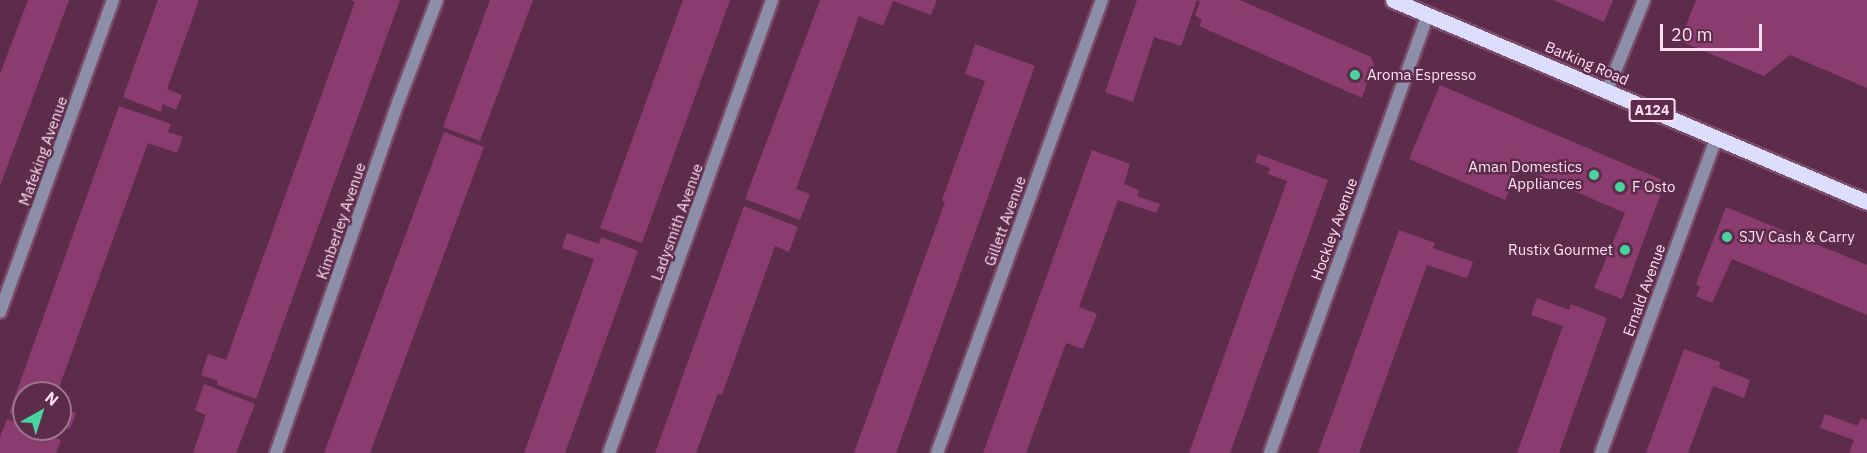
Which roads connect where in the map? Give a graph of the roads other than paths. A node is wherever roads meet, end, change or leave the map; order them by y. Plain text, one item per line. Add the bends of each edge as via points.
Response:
1 (113, 0) edge
2 (437, 0) edge
3 (772, 0) edge
4 (1102, 0) edge
5 (1393, 0) edge
6 (1644, 0) edge
7 (1428, 15) junction
8 (1607, 91) junction
9 (1716, 138) junction
10 (1867, 202) edge
11 (0, 312) edge
12 (276, 453) edge
13 (609, 453) edge
14 (937, 453) edge
15 (1270, 453) edge
16 (1601, 453) edge

1 - 11 street, Mafeking Avenue
2 - 12 street, Kimberley Avenue
3 - 13 street, Ladysmith Avenue
4 - 14 street, Gillett Avenue
5 - 7 main road, Barking Road / A124
6 - 8 street
7 - 8 main road, Barking Road / A124
7 - 15 street, Hockley Avenue
8 - 9 main road, Barking Road / A124
9 - 10 main road, Barking Road / A124
9 - 16 street, Ernald Avenue

